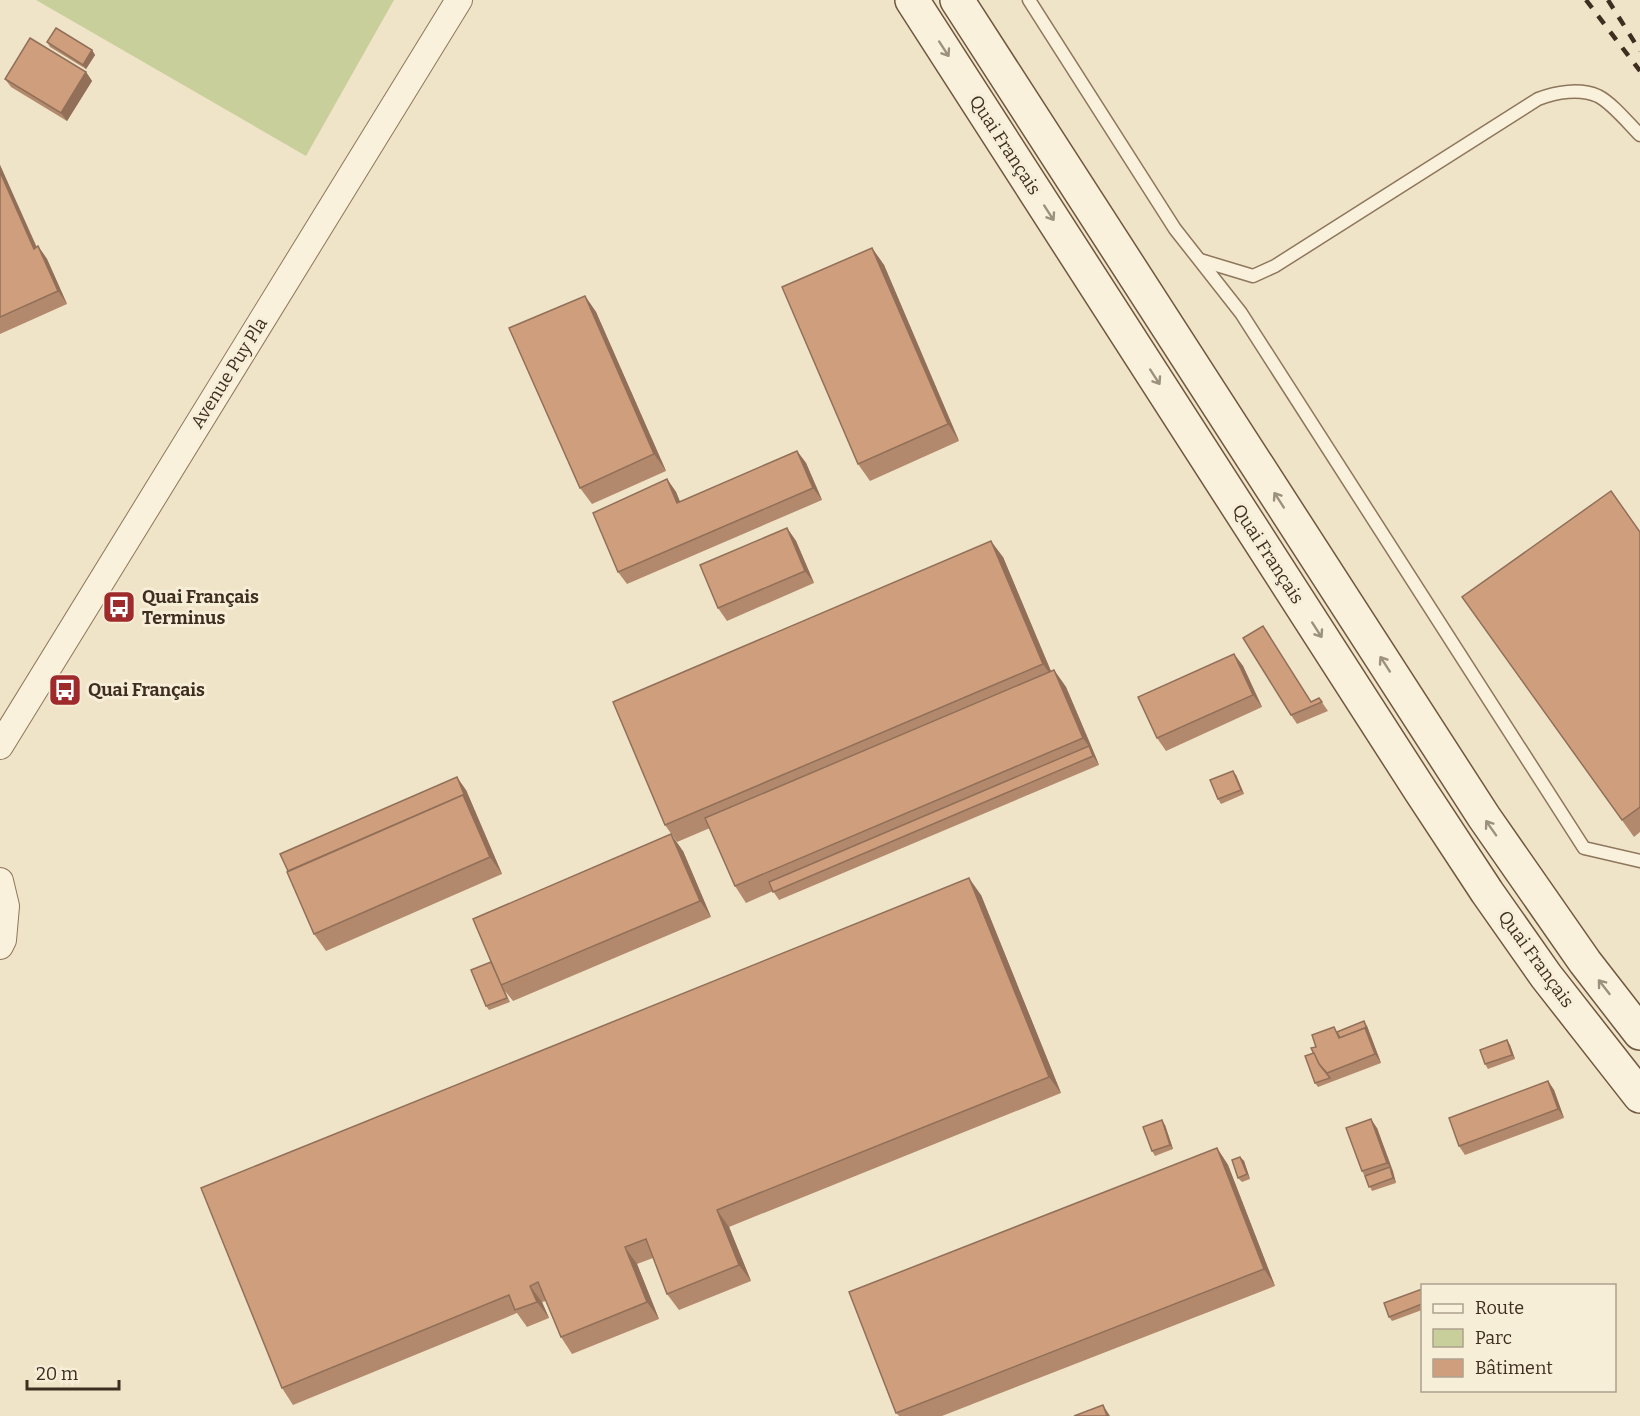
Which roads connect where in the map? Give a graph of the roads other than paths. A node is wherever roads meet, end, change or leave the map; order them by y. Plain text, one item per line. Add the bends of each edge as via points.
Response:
1 (459, 0) edge
2 (912, 0) edge
3 (957, 0) edge
4 (1029, 0) edge
5 (1640, 135) edge
6 (1200, 260) junction
7 (0, 746) edge
8 (1640, 861) edge
9 (0, 881) edge
10 (0, 946) edge
11 (1640, 1033) edge
12 (1640, 1096) edge

1 - 7 street, Avenue Puy Pla
2 -> 12 main road, Quai Français via 1487,892 1546,976
11 -> 3 main road via 1484,817
4 - 6 lane via 1175,229
5 - 6 lane via 1599,96 1550,94 1275,266 1253,276
6 - 8 lane via 1242,314 1584,848
9 - 10 street via 6,906

